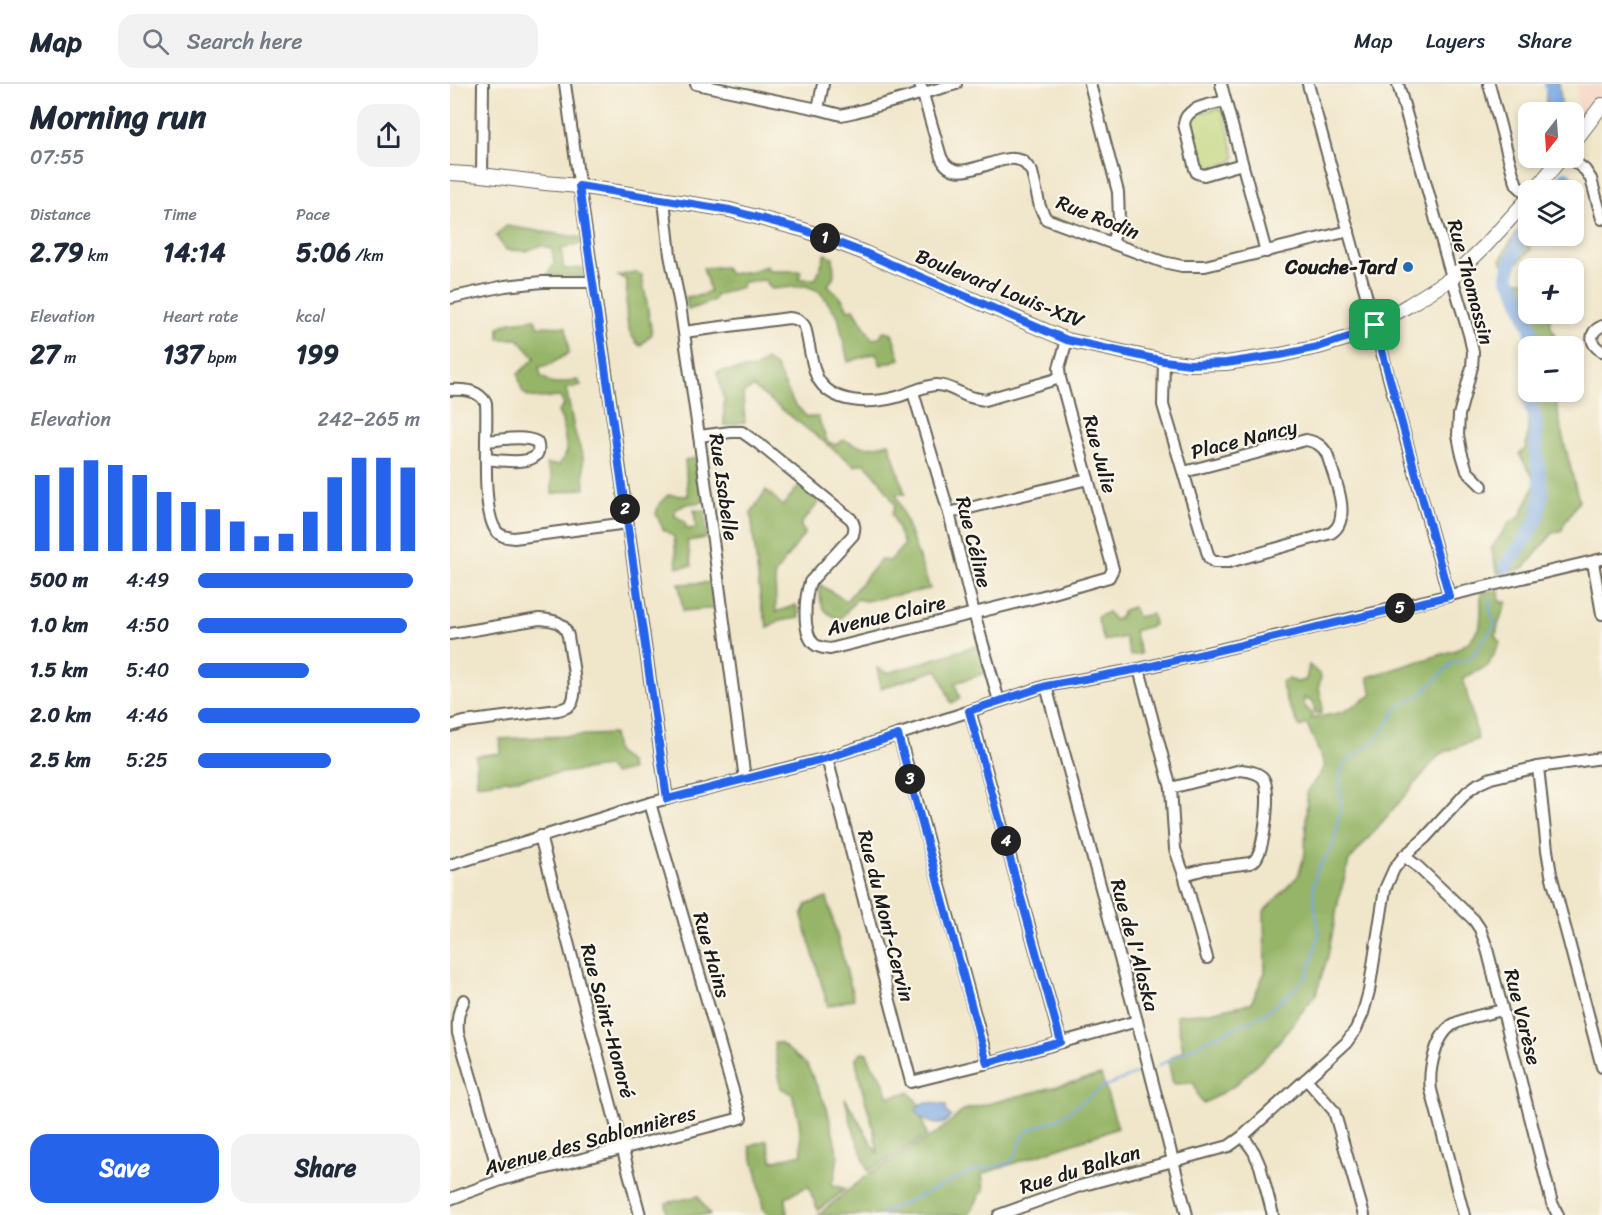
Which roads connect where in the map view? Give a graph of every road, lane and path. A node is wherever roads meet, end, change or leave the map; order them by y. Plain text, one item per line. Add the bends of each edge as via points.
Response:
1 (483, 84) edge
2 (565, 84) edge
3 (696, 84) edge
4 (823, 84) edge
5 (956, 84) edge
6 (1090, 84) edge
7 (1221, 84) edge
8 (1308, 84) edge
9 (1398, 84) edge
10 (1489, 84) edge
11 (723, 87) edge
12 (922, 89) edge
13 (1225, 101) junction
14 (1602, 105) edge
15 (818, 109) junction
16 (1584, 129) edge
17 (1242, 164) junction
18 (1553, 168) edge
19 (1582, 168) edge
20 (450, 173) edge
21 (482, 175) junction
22 (1543, 180) edge
23 (579, 186) junction
24 (1518, 186) edge
25 (664, 200) junction
26 (1518, 208) edge
27 (1602, 219) edge
28 (1349, 231) junction
29 (1112, 243) junction
30 (1266, 252) junction
31 (1452, 278) junction
32 (594, 282) junction
33 (450, 298) edge
34 (1375, 325) junction
35 (1602, 326) edge
36 (684, 332) junction
37 (1067, 340) junction
38 (1602, 351) edge
39 (1164, 361) junction
40 (1060, 378) junction
41 (450, 390) edge
42 (913, 392) junction
43 (699, 436) junction
44 (486, 441) junction
45 (486, 459) junction
46 (1184, 472) junction
47 (1088, 479) junction
48 (1482, 486) dead end
49 (949, 513) junction
50 (627, 523) junction
51 (1597, 561) edge
52 (1109, 577) joint
53 (1449, 596) junction
54 (974, 613) junction
55 (1602, 614) edge
56 (450, 634) edge
57 (1139, 669) junction
58 (1046, 686) junction
59 (999, 701) junction
60 (969, 711) junction
61 (450, 726) edge
62 (898, 735) junction
63 (827, 758) junction
64 (1602, 758) edge
65 (1538, 767) junction
66 (745, 779) junction
67 (1171, 788) junction
68 (667, 799) junction
69 (650, 803) junction
70 (540, 836) junction
71 (1404, 856) junction
72 (450, 865) edge
73 (1185, 876) junction
74 (1207, 958) dead end
75 (464, 1000) dead end
76 (1502, 1010) junction
77 (1137, 1021) junction
78 (1061, 1042) junction
79 (987, 1063) junction
80 (1602, 1067) edge
81 (1306, 1079) junction
82 (741, 1118) joint
83 (1243, 1136) junction
84 (624, 1149) junction
85 (1173, 1160) junction
86 (501, 1180) junction
87 (450, 1199) edge
88 (640, 1215) edge
89 (999, 1215) edge
90 (1187, 1215) edge
91 (1273, 1215) edge
92 (1364, 1215) edge
93 (1464, 1215) edge
94 (1558, 1215) edge

1 - 21 street
2 - 23 street
3 - 11 street
4 - 15 street
5 - 12 street
6 - 29 street via 1118,192 1119,220
7 - 13 street
8 - 28 street
9 - 31 street, Rue Thomassin
10 - 24 street
11 - 15 street
12 - 15 street via 841,115
12 - 29 street, Rue Rodin via 944,164 965,171 1008,159 1023,161 1032,172 1046,219
13 - 17 street
13 - 17 street via 1189,111 1185,118 1195,169 1204,175
14 - 16 main road
17 - 30 street
18 - 22 main road
19 - 27 street via 1591,179
20 - 21 main road, Boulevard Louis-XIV
21 - 23 main road, Boulevard Louis-XIV
23 - 25 main road, Boulevard Louis-XIV
23 - 32 street
25 - 36 street, Rue Isabelle
25 - 37 main road, Boulevard Louis-XIV via 730,210 804,230
26 - 31 main road, Boulevard Louis-XIV
28 - 30 street, Rue Rodin
28 - 34 street
29 - 30 street, Rue Rodin via 1182,266 1206,266
31 - 34 main road, Boulevard Louis-XIV
31 - 48 street, Rue Thomassin via 1473,352 1458,435 1467,471
32 - 33 street via 505,286
32 - 50 street
34 - 39 main road, Boulevard Louis-XIV via 1318,347 1280,355 1226,363
34 - 53 street
35 - 38 street via 1592,334 1592,341
36 - 42 street via 797,319 805,327 817,376 832,392 871,402
36 - 43 street, Rue Isabelle
37 - 39 main road, Boulevard Louis-XIV
37 - 40 street, Rue Julie
39 - 46 street, Place Nancy via 1163,405
40 - 42 street via 985,400 936,385
40 - 47 street, Rue Julie
41 - 44 street via 463,389 482,396 486,403
42 - 49 street, Rue Céline
43 - 54 street, Avenue Claire via 742,432 854,524 853,535 808,589 805,605 809,637 820,648 830,649
43 - 66 street, Rue Isabelle
44 - 45 street
44 - 45 street via 531,439 539,449 532,459
45 - 50 street via 490,518 503,537
46 - 46 street, Place Nancy via 1207,552 1214,562 1229,562 1331,533 1337,530 1342,517 1343,507 1327,454 1313,441
47 - 49 street
47 - 52 street, Rue Julie via 1113,569
49 - 54 street, Rue Céline
50 - 68 street
51 - 53 street
51 - 55 street
52 - 54 street, Avenue Claire
53 - 57 street
54 - 59 street, Rue Céline
56 - 61 street via 539,619 561,623 568,636 575,689 572,702 558,710
57 - 58 street
57 - 67 street
58 - 59 street
58 - 77 street, Rue de l'Alaska
59 - 60 street
60 - 62 street
60 - 78 street
62 - 63 street
62 - 79 street
63 - 66 street
63 - 79 street, Rue du Mont-Cervin via 911,1082
64 - 65 street, Rue du Balkan
65 - 71 street, Rue du Balkan via 1491,777 1478,784
65 - 80 street via 1551,874
66 - 68 street
67 - 73 street via 1175,849
67 - 73 street via 1241,770 1257,774 1267,787 1265,828 1256,860
68 - 69 street
69 - 70 street
69 - 82 street, Rue Hains
70 - 72 street
70 - 84 street, Rue Saint-Honoré
71 - 76 street, Rue Varèse via 1480,929
71 - 81 street, Rue du Balkan via 1385,889 1369,991 1356,1029
73 - 74 street
75 - 86 street via 458,1012 458,1033
76 - 93 street via 1457,1022 1449,1028 1430,1069 1431,1090
76 - 94 street, Rue Varèse
77 - 78 street
77 - 85 street, Rue de l'Alaska
78 - 79 street
81 - 83 street, Rue du Balkan
81 - 92 street via 1334,1111
82 - 84 street, Avenue des Sablonnières
83 - 85 street, Rue du Balkan via 1229,1146
83 - 91 street via 1260,1166
84 - 86 street, Avenue des Sablonnières
84 - 88 street, Rue Saint-Honoré
85 - 89 street, Rue du Balkan via 1080,1186
85 - 90 street, Rue de l'Alaska
86 - 87 street, Avenue des Sablonnières

